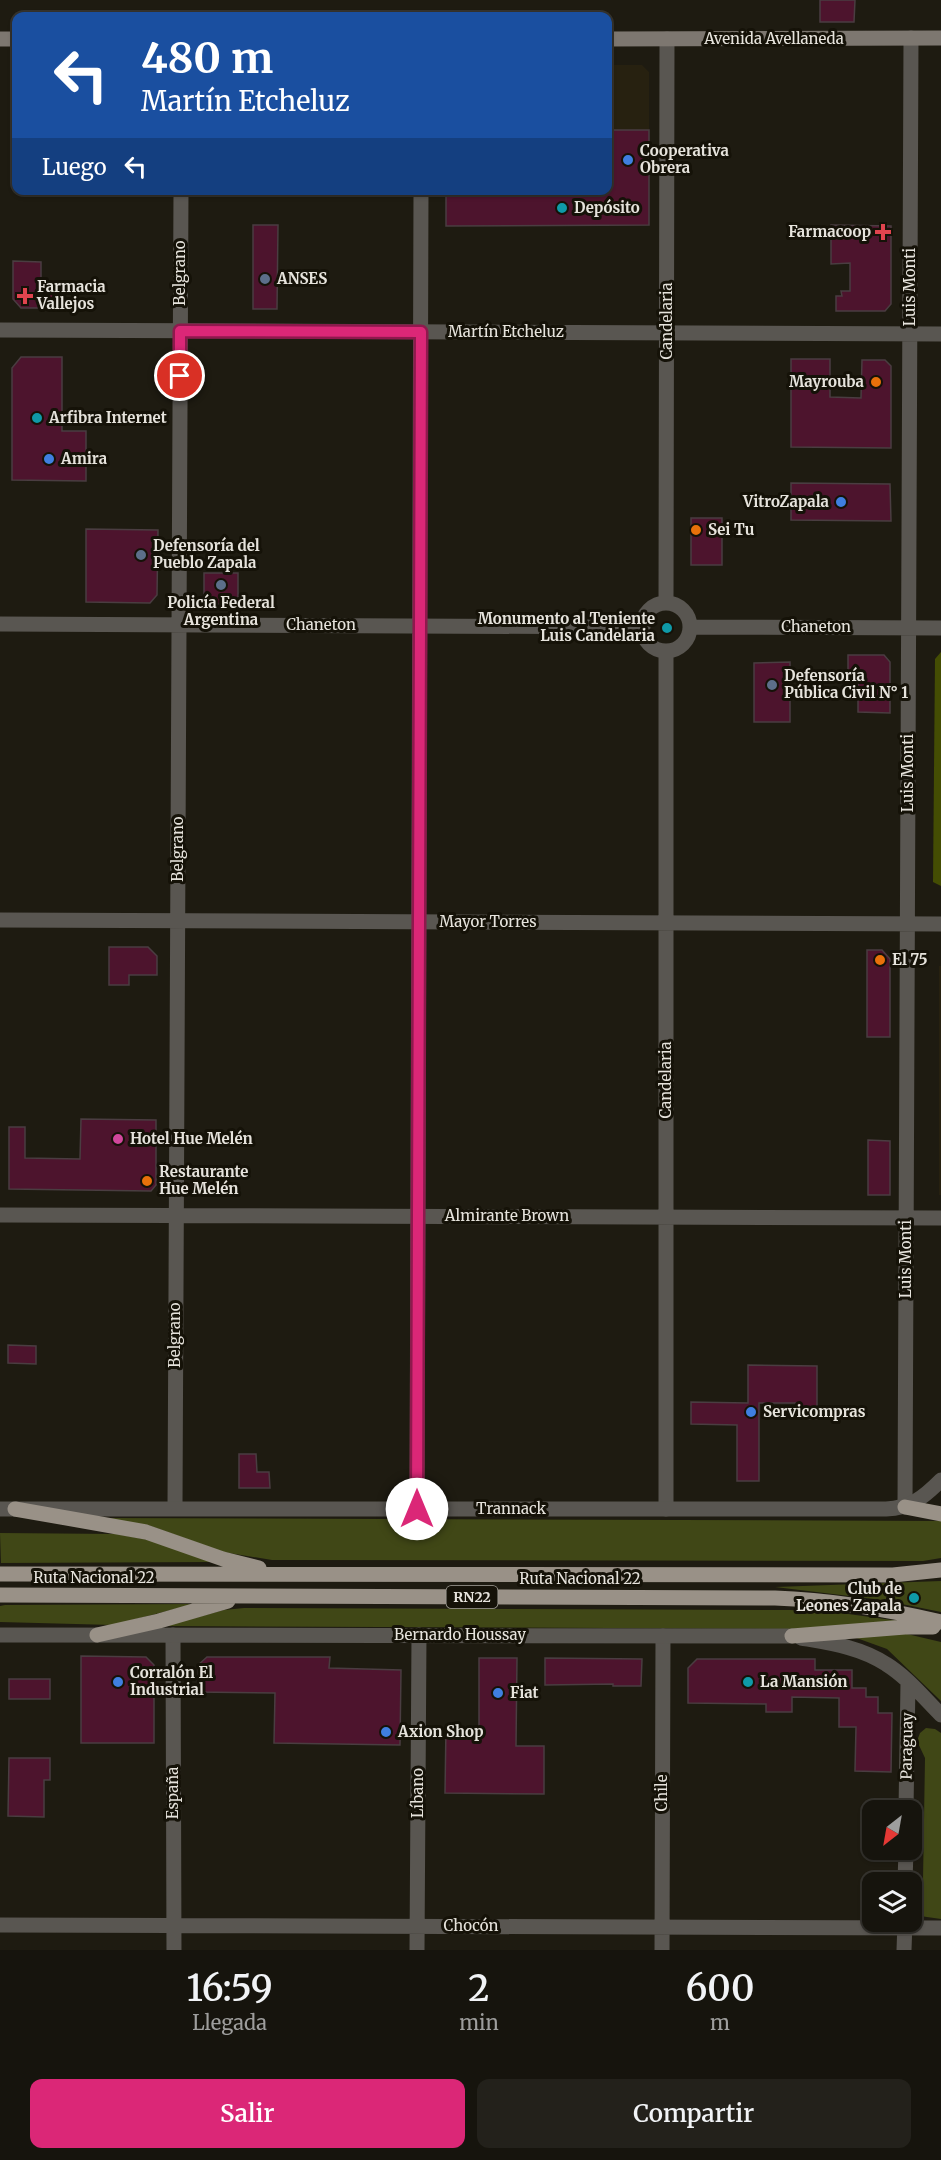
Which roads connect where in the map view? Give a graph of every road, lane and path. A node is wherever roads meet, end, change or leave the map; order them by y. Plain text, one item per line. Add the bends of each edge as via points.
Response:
1 (911, 38) junction
2 (941, 38) edge
3 (612, 39) edge
4 (667, 39) junction
5 (181, 195) edge
6 (421, 195) edge
7 (0, 330) edge
8 (180, 331) junction
9 (421, 332) junction
10 (667, 333) junction
11 (910, 334) junction
12 (941, 334) edge
13 (666, 603) junction
14 (0, 624) edge
15 (179, 625) junction
16 (420, 626) junction
17 (643, 627) junction
18 (690, 627) junction
19 (909, 628) junction
20 (941, 628) edge
21 (666, 651) junction
22 (0, 920) edge
23 (177, 920) junction
24 (419, 921) junction
25 (666, 922) junction
26 (908, 924) junction
27 (941, 924) edge
28 (0, 1215) edge
29 (176, 1215) junction
30 (418, 1216) junction
31 (666, 1217) junction
32 (906, 1218) junction
33 (941, 1218) edge
34 (941, 1480) edge
35 (905, 1507) junction
36 (7, 1509) edge
37 (175, 1509) junction
38 (417, 1509) junction
39 (666, 1509) junction
40 (941, 1514) edge
41 (941, 1570) edge
42 (0, 1574) edge
43 (298, 1574) junction
44 (0, 1595) edge
45 (247, 1596) junction
46 (941, 1622) edge
47 (941, 1628) edge
48 (0, 1635) edge
49 (97, 1635) junction
50 (172, 1635) junction
51 (419, 1635) junction
52 (663, 1636) junction
53 (792, 1636) junction
54 (908, 1682) junction
55 (941, 1715) edge
56 (906, 1800) edge
57 (0, 1925) edge
58 (174, 1925) junction
59 (862, 1925) edge
60 (417, 1926) junction
61 (922, 1926) edge
62 (662, 1927) junction
63 (941, 1928) edge
64 (905, 1932) edge
65 (174, 1950) edge
66 (417, 1950) edge
67 (662, 1950) edge
68 (904, 1950) edge

1 - 2 main road, Avenida Avellaneda
1 - 4 main road, Avenida Avellaneda
1 - 11 street, Luis Monti
3 - 4 main road, Avenida Avellaneda
4 - 10 street, Candelaria
5 - 8 street, Belgrano
6 - 9 street
7 - 8 street, Martín Etcheluz
8 - 9 street, Martín Etcheluz
8 - 15 street, Belgrano
9 - 10 street, Martín Etcheluz
9 - 16 street
10 - 11 street, Martín Etcheluz
10 - 13 street, Candelaria
11 - 12 street, Martín Etcheluz
11 - 19 street, Luis Monti
13 - 17 street via 652,608
13 - 18 street via 680,608
14 - 15 street, Chaneton
15 - 16 street, Chaneton
15 - 23 street, Belgrano
16 - 17 street, Chaneton
16 - 24 street
17 - 21 street via 652,646
18 - 19 street, Chaneton
18 - 21 street via 686,641
19 - 20 street, Chaneton
19 - 26 street, Luis Monti
21 - 25 street, Candelaria
22 - 23 street, Mayor Torres
23 - 24 street, Mayor Torres
23 - 29 street, Belgrano
24 - 25 street, Mayor Torres
24 - 30 street
25 - 26 street, Mayor Torres
25 - 31 street, Candelaria
26 - 27 street, Mayor Torres
26 - 32 street, Luis Monti
28 - 29 street, Almirante Brown
29 - 30 street, Almirante Brown
29 - 37 street, Belgrano
30 - 31 street, Almirante Brown
30 - 38 street
31 - 32 street, Almirante Brown
31 - 39 street, Candelaria
32 - 33 street, Almirante Brown
32 - 35 street, Luis Monti
34 - 35 street, Trannack via 921,1499
35 - 39 street, Trannack
35 - 40 main road
36 - 37 street, Trannack
36 - 43 main road via 147,1532 224,1560
37 - 38 street, Trannack
38 - 39 street, Trannack
41 - 43 main road, Ruta Nacional 22 / RN22 via 893,1575
42 - 43 main road, Ruta Nacional 22 / RN22
44 - 45 main road, Ruta Nacional 22 / RN22
45 - 46 main road, Ruta Nacional 22 / RN22 via 785,1598 864,1606
45 - 49 main road
47 - 53 main road
48 - 49 street, Bernardo Houssay
49 - 50 street, Bernardo Houssay
50 - 51 street, Bernardo Houssay
50 - 58 street, España
51 - 52 street, Bernardo Houssay
51 - 60 street, Líbano
52 - 53 street, Bernardo Houssay
52 - 62 street, Chile
53 - 54 street, Bernardo Houssay via 864,1652
54 - 55 street, Bernardo Houssay
54 - 56 street, Paraguay
57 - 58 street, Chocón
58 - 60 street, Chocón
58 - 65 street, España
59 - 62 street, Chocón
60 - 62 street, Chocón
60 - 66 street, Líbano
61 - 63 street, Chocón
62 - 67 street, Chile
64 - 68 street

